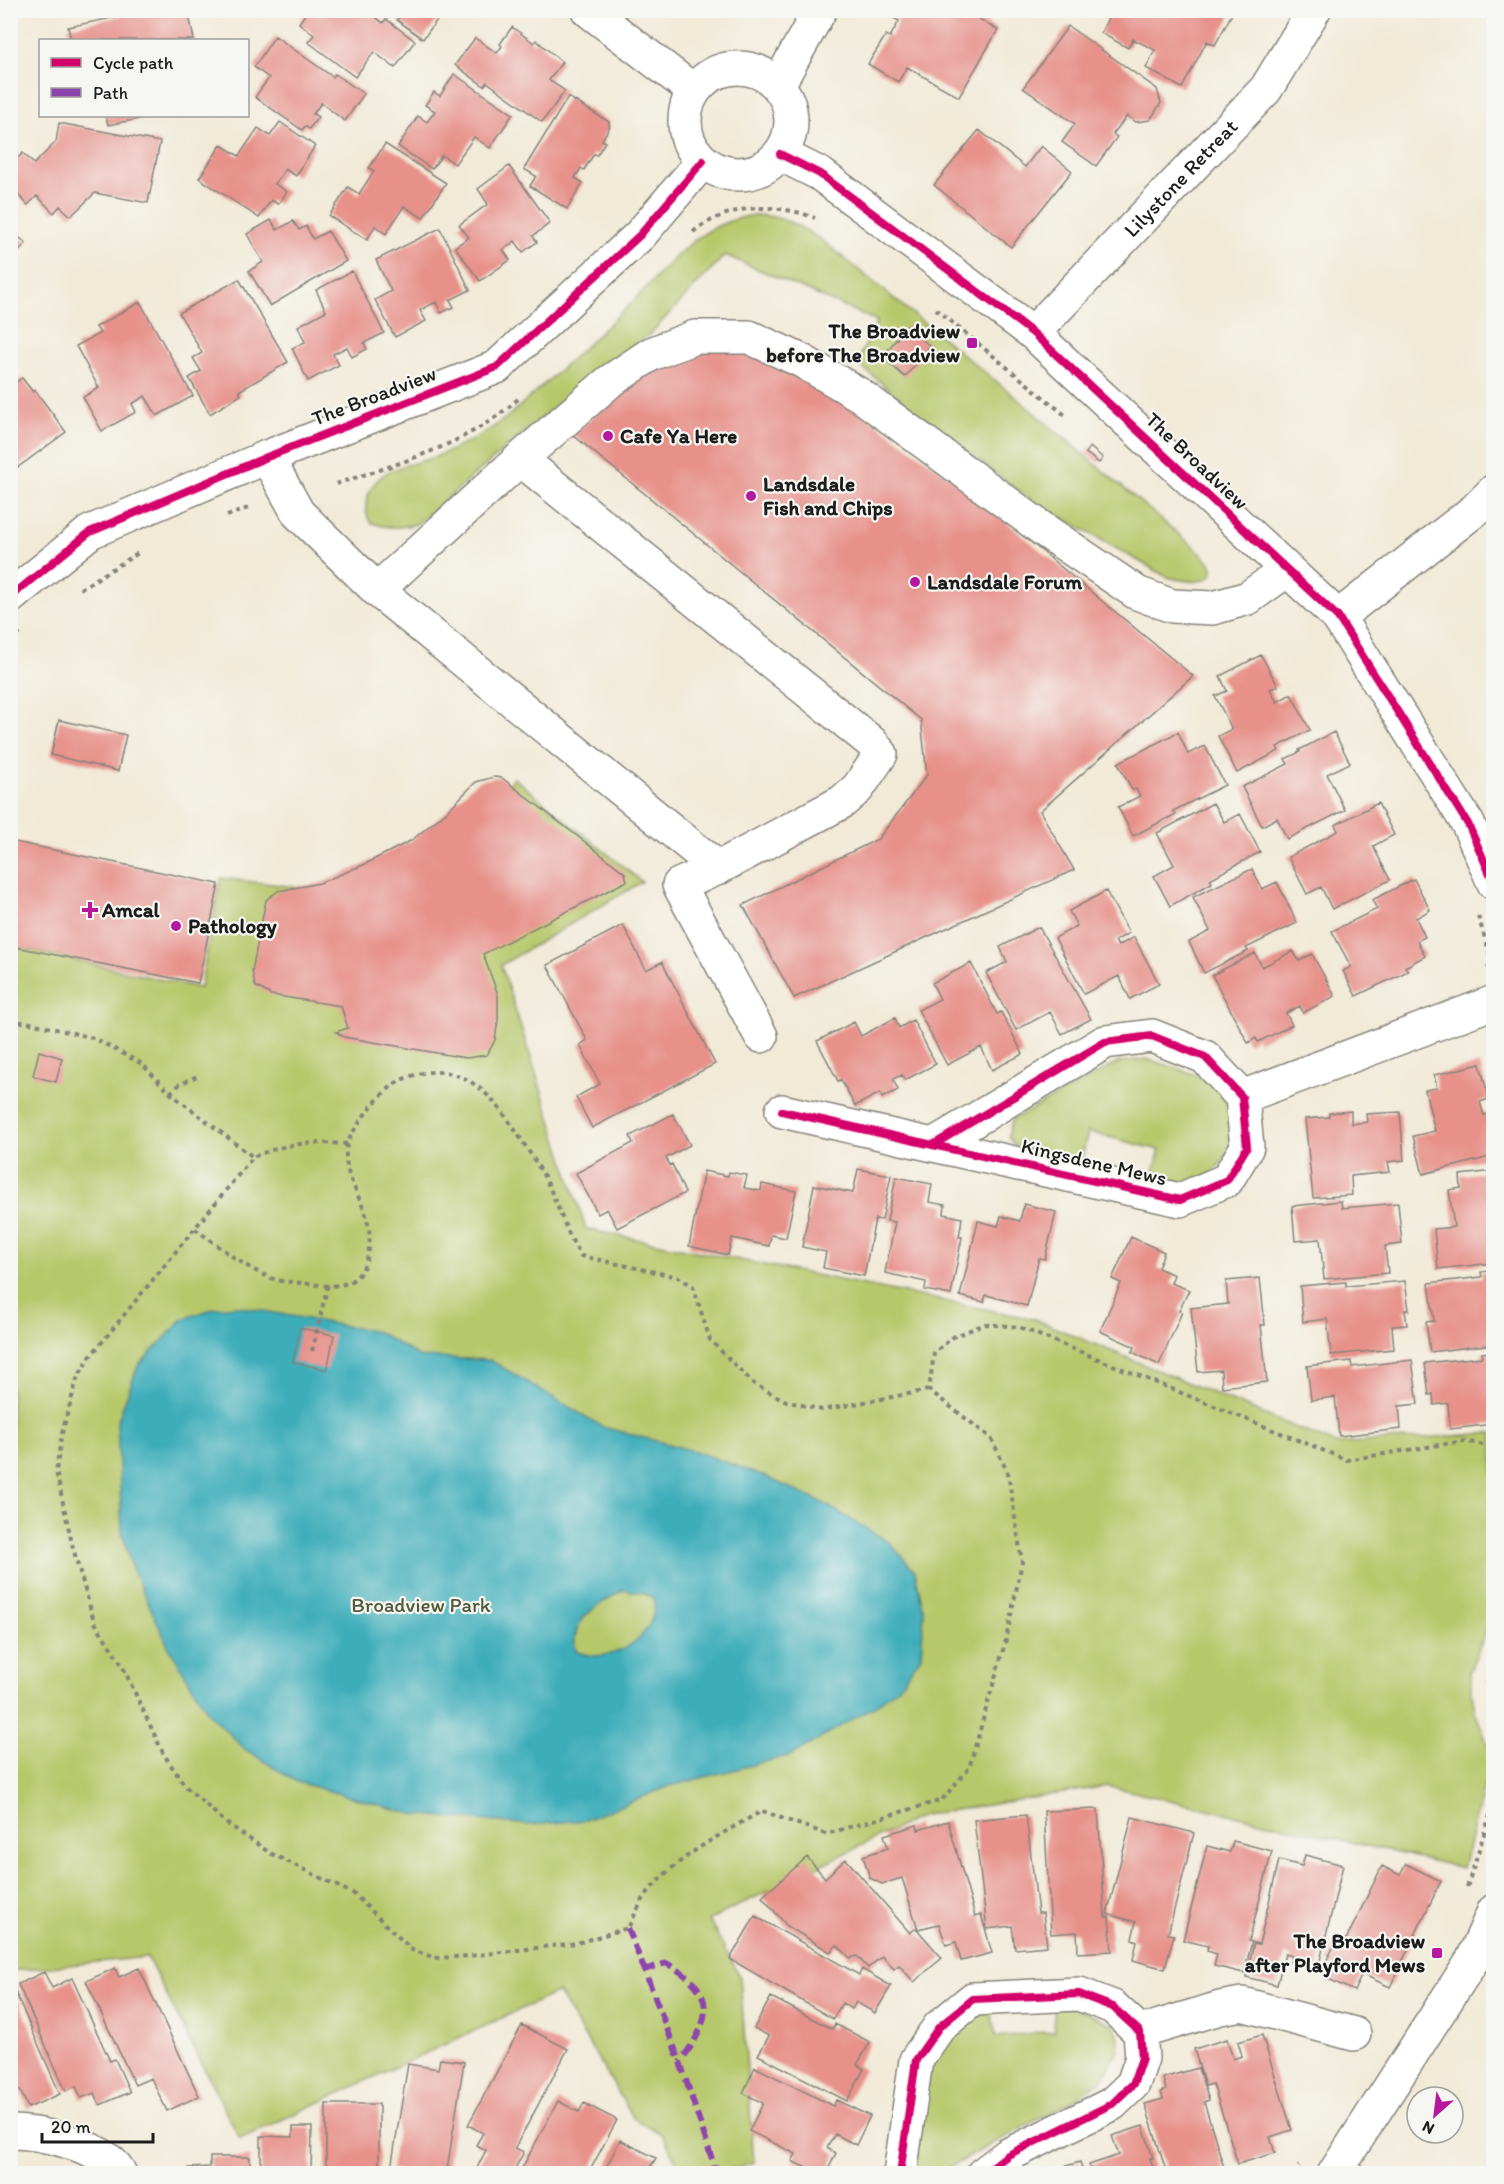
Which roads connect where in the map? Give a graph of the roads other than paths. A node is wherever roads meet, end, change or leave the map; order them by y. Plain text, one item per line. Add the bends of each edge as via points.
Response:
1 (588, 10) edge
2 (820, 10) edge
3 (1314, 10) edge
4 (778, 85) junction
5 (694, 91) junction
6 (780, 154) junction
7 (703, 161) junction
8 (1033, 333) junction
9 (267, 457) junction
10 (520, 459) junction
11 (1494, 491) edge
12 (1287, 570) junction
13 (377, 590) junction
14 (10, 597) edge
15 (1338, 617) junction
16 (718, 868) junction
17 (1494, 883) edge
18 (1494, 1002) edge
19 (761, 1036) dead end
20 (1242, 1097) junction
21 (782, 1111) dead end
22 (933, 1145) junction
23 (1494, 1911) edge
24 (1140, 2032) junction
25 (1354, 2034) dead end
26 (10, 2132) edge
27 (120, 2174) edge
28 (900, 2174) edge
29 (983, 2174) edge
30 (1334, 2174) edge

1 - 5 street
2 - 4 street
3 - 8 street, Lilystone Retreat via 1266,89
4 - 5 street via 765,75 734,67 711,75
4 - 6 street via 791,112 790,134
5 - 7 street via 684,120 692,150
6 - 7 street via 760,170 734,175 717,171
6 - 8 street, The Broadview via 820,174
7 - 9 street, The Broadview via 640,235 497,367
8 - 12 street, The Broadview
9 - 13 street via 298,513
9 - 14 street, The Broadview via 90,532
10 - 12 street via 609,382 651,354 695,337 749,338 802,361 860,395 1137,593 1172,606 1213,608 1248,598
10 - 13 street
10 - 16 street via 872,742 881,754 858,788 842,802
11 - 15 street
12 - 15 street, The Broadview
13 - 16 street
15 - 17 street, The Broadview via 1468,824
16 - 19 street via 680,885
18 - 20 street
20 - 22 street via 1205,1057 1152,1036 1106,1042
20 - 22 street, Kingsdene Mews via 1247,1147 1227,1180 1180,1200
21 - 22 street, Kingsdene Mews
23 - 30 street via 1473,1959
24 - 25 street via 1242,2004
24 - 28 street via 1113,2007 1078,1994 974,1999 939,2027 916,2060
24 - 29 street via 1142,2058 1133,2084 1112,2104 1008,2155
26 - 27 street via 51,2137 101,2155 114,2162

